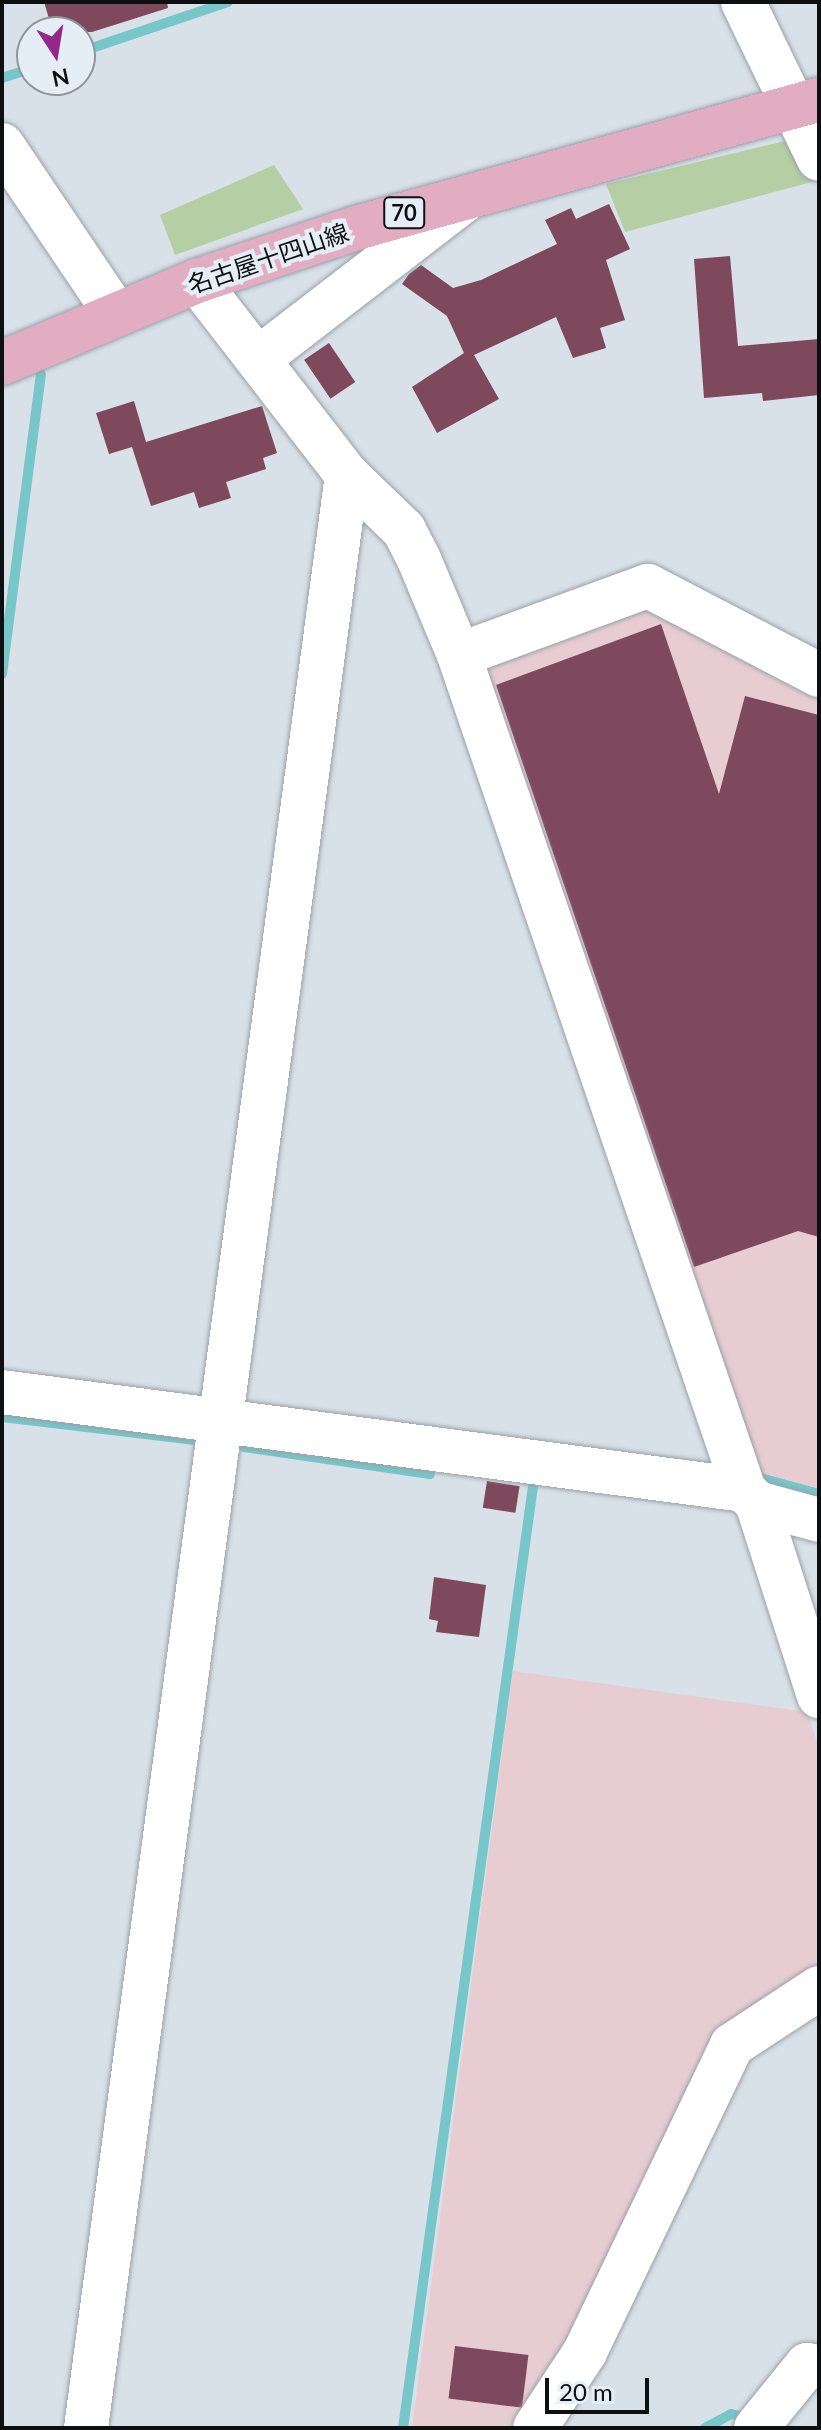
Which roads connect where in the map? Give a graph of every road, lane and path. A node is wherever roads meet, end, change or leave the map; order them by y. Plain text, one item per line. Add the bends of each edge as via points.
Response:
1 (743, 2) edge
2 (806, 103) edge
3 (2, 145) edge
4 (819, 159) edge
5 (476, 191) junction
6 (197, 281) junction
7 (116, 314) junction
8 (258, 359) junction
9 (2, 363) edge
10 (347, 475) junction
11 (459, 655) junction
12 (819, 675) edge
13 (2, 1392) edge
14 (219, 1423) junction
15 (750, 1497) junction
16 (819, 1520) edge
17 (819, 1696) edge
18 (819, 1988) edge
19 (815, 2357) edge
20 (86, 2428) edge
21 (535, 2428) edge
22 (756, 2428) edge

1 - 2 street
2 - 4 street
2 - 5 main road, 名古屋十四山線 / 70
3 - 7 street
5 - 6 main road, 名古屋十四山線 / 70
5 - 8 street
6 - 7 main road, 名古屋十四山線 / 70
6 - 8 street
7 - 9 main road, 名古屋十四山線 / 70
8 - 10 street
10 - 11 street via 404,530
10 - 14 street
11 - 12 street via 648,586
11 - 15 street
13 - 14 street
14 - 15 street
14 - 20 street
15 - 16 street
15 - 17 street
18 - 21 street via 732,2045 585,2352
19 - 22 street

